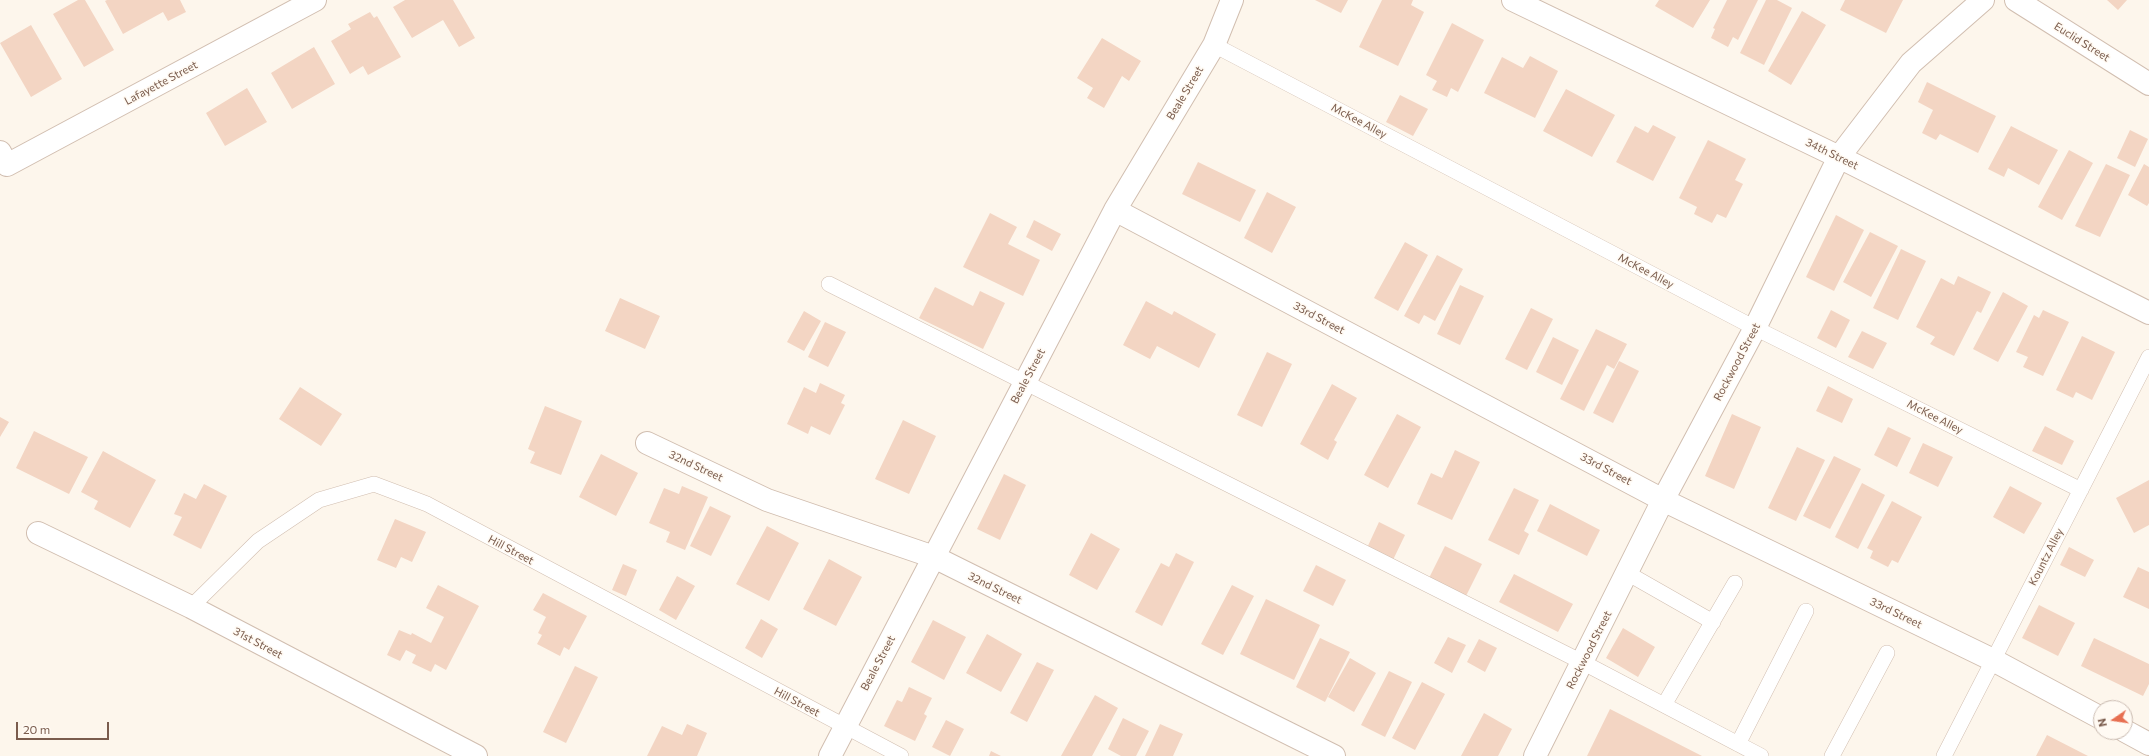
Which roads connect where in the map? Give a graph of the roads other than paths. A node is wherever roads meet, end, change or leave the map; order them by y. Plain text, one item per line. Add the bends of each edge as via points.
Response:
1 (315, 0) edge
2 (1232, 0) edge
3 (1513, 0) edge
4 (1983, 0) edge
5 (2016, 0) edge
6 (1214, 45) junction
7 (2149, 84) edge
8 (1839, 157) junction
9 (4, 158) edge
10 (1115, 210) junction
11 (829, 284) dead end
12 (2149, 313) edge
13 (1755, 328) junction
14 (2149, 357) edge
15 (1024, 383) junction
16 (647, 443) dead end
17 (2081, 490) junction
18 (1663, 500) junction
19 (38, 533) dead end
20 (934, 557) junction
21 (1627, 573) junction
22 (1735, 583) dead end
23 (191, 607) junction
24 (1806, 611) dead end
25 (1712, 622) junction
26 (1887, 653) dead end
27 (1993, 660) junction
28 (1582, 662) junction
29 (1664, 705) junction
30 (2093, 714) edge
31 (844, 727) junction
32 (2133, 735) edge
33 (1738, 744) junction
34 (2149, 744) edge
35 (476, 756) edge
36 (830, 756) edge
37 (901, 756) edge
38 (1334, 756) edge
39 (1535, 756) edge
40 (1761, 756) edge
41 (1832, 756) edge
42 (1944, 756) edge

1 - 9 street, Lafayette Street
2 - 6 street, Beale Street
3 - 8 street, 34th Street
4 - 8 street, Rockwood Street via 1911,63
5 - 7 street, Euclid Street
6 - 10 street, Beale Street
6 - 13 lane, McKee Alley
8 - 12 street, 34th Street
8 - 13 street, Rockwood Street
10 - 15 street, Beale Street
10 - 18 street, 33rd Street
11 - 15 lane
13 - 17 lane, McKee Alley
13 - 18 street, Rockwood Street
14 - 17 lane, Kountz Alley
15 - 20 street, Beale Street
15 - 28 lane
16 - 20 street, 32nd Street via 767,500
17 - 27 lane, Kountz Alley
18 - 21 street, Rockwood Street
18 - 27 street, 33rd Street
19 - 23 street, 31st Street
20 - 31 street, Beale Street
20 - 38 street, 32nd Street
21 - 25 lane
21 - 28 street, Rockwood Street
22 - 25 lane
23 - 31 lane, Hill Street via 258,541 312,504 374,484 426,504
23 - 35 street, 31st Street
24 - 33 lane
25 - 29 lane
26 - 41 lane
27 - 30 street, 33rd Street
27 - 42 lane, Kountz Alley
28 - 29 lane
28 - 39 street, Rockwood Street
29 - 33 lane
31 - 36 street, Beale Street
31 - 37 lane, Hill Street
32 - 34 street
33 - 40 lane

